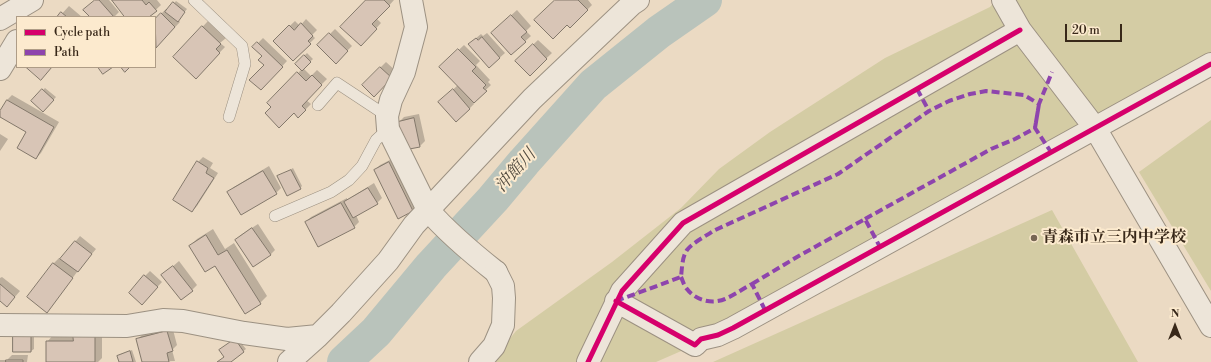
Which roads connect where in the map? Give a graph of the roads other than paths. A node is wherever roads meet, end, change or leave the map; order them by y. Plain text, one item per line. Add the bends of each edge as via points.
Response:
1 (194, 0) edge
2 (411, 0) edge
3 (638, 0) edge
4 (1003, 0) edge
5 (27, 7) edge
6 (0, 19) edge
7 (1020, 30) junction
8 (16, 43) edge
9 (1211, 64) edge
10 (0, 70) edge
11 (318, 105) dead end
12 (229, 118) dead end
13 (387, 122) junction
14 (1095, 128) junction
15 (432, 215) junction
16 (275, 216) dead end
17 (616, 301) junction
18 (0, 325) edge
19 (1211, 326) edge
20 (318, 336) junction
21 (289, 362) edge
22 (480, 362) edge
23 (588, 362) edge

1 - 12 lane via 242,46 245,64
2 - 13 street via 416,28 404,72 391,100
3 - 15 street via 532,99
4 - 7 street
5 - 6 street
7 - 14 street
7 - 17 street via 683,223
8 - 10 street
9 - 14 street
11 - 13 lane via 337,83
13 - 15 street
13 - 16 lane via 362,166 349,180 331,192
14 - 17 street via 733,328 701,339 695,345
14 - 19 street
15 - 20 street via 414,224 388,261
15 - 22 street via 488,265 503,286 503,325 494,346
17 - 23 street
18 - 20 street via 127,326 163,320 183,321 287,339
20 - 21 street

